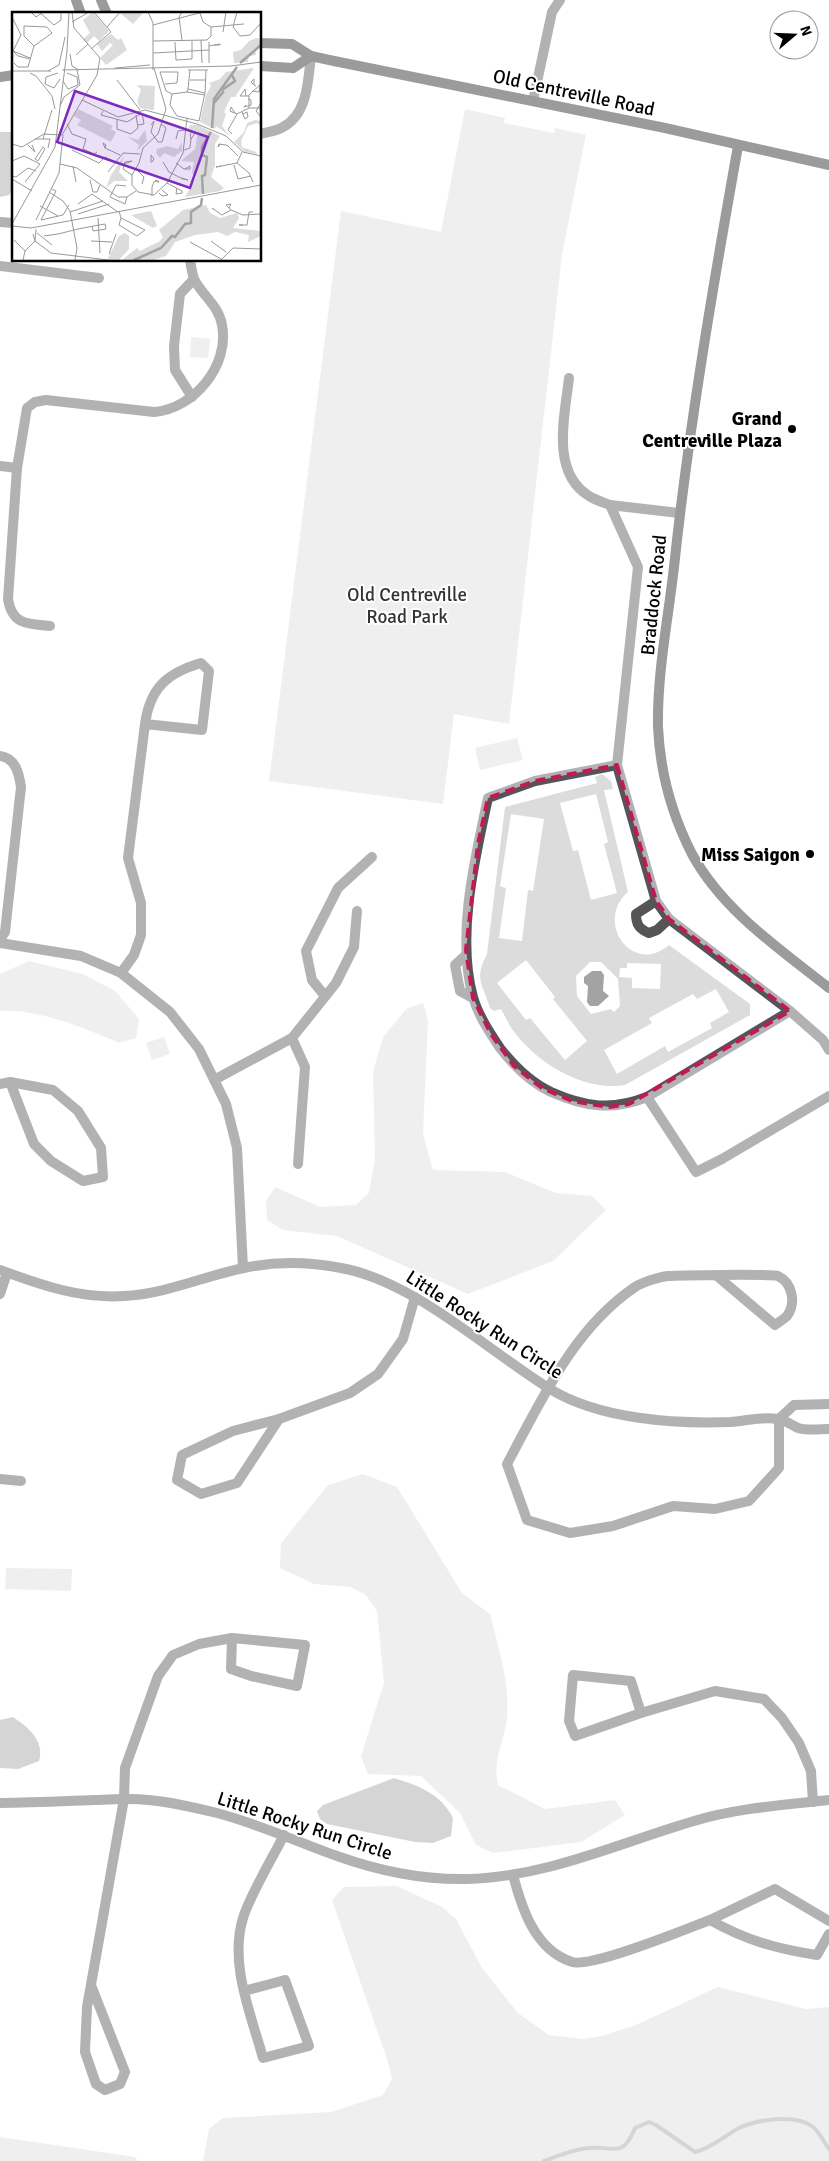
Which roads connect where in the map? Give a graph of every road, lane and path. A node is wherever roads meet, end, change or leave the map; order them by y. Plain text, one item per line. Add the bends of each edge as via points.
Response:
1 (76, 0) edge
2 (101, 0) edge
3 (560, 0) edge
4 (80, 12) edge
5 (106, 12) edge
6 (261, 43) edge
7 (311, 56) junction
8 (261, 66) edge
9 (533, 101) junction
10 (261, 134) edge
11 (738, 146) junction
12 (829, 165) edge
13 (44, 261) edge
14 (190, 261) edge
15 (0, 266) edge
16 (42, 271) junction
17 (99, 278) dead end
18 (194, 279) junction
19 (569, 378) dead end
20 (192, 397) junction
21 (0, 466) edge
22 (18, 468) junction
23 (610, 505) junction
24 (680, 513) junction
25 (0, 558) edge
26 (11, 559) junction
27 (50, 626) dead end
28 (145, 724) junction
29 (0, 756) edge
30 (617, 765) junction
31 (372, 857) dead end
32 (656, 901) junction
33 (357, 911) dead end
34 (669, 919) junction
35 (0, 938) edge
36 (0, 944) edge
37 (121, 973) junction
38 (829, 988) edge
39 (325, 996) junction
40 (790, 1011) junction
41 (292, 1038) junction
42 (829, 1050) edge
43 (214, 1080) junction
44 (5, 1083) edge
45 (829, 1096) edge
46 (647, 1097) junction
47 (298, 1164) dead end
48 (243, 1268) junction
49 (4, 1271) edge
50 (717, 1276) junction
51 (0, 1294) edge
52 (416, 1298) junction
53 (548, 1388) junction
54 (829, 1404) edge
55 (279, 1419) junction
56 (779, 1419) junction
57 (829, 1429) edge
58 (0, 1479) edge
59 (20, 1481) dead end
60 (232, 1638) junction
61 (642, 1712) junction
62 (124, 1799) junction
63 (829, 1800) edge
64 (0, 1802) edge
65 (813, 1802) junction
66 (284, 1835) junction
67 (512, 1875) junction
68 (710, 1920) junction
69 (829, 1921) edge
70 (829, 1934) edge
71 (91, 1985) junction
72 (244, 1991) junction

1 - 4 street
2 - 5 street
3 - 9 street via 552,12
6 - 7 street, Old Centreville Road via 292,44
7 - 8 street via 293,68
7 - 9 street, Old Centreville Road
7 - 10 street via 306,96 297,115 283,127
9 - 11 street, Old Centreville Road
11 - 12 street, Old Centreville Road
11 - 24 street, Braddock Road via 702,348
13 - 16 street
14 - 18 street
15 - 16 street
16 - 17 street
18 - 20 street via 180,294 174,346 175,370
18 - 20 street via 213,304 222,323 224,342 220,361 209,380
19 - 23 street via 562,451 570,477 588,496
20 - 22 street via 161,412 46,400 35,402 27,408
21 - 22 street
22 - 26 street
23 - 24 street
23 - 30 street via 638,567
24 - 38 street, Braddock Road via 658,727 668,795 692,854 724,899 759,932
25 - 26 street
26 - 27 street via 9,610 26,624
28 - 28 street via 202,730 209,671 201,663 183,668 167,678 148,704
28 - 37 street via 128,858 141,903 141,935 134,955
29 - 35 street via 15,765 21,787 5,932
30 - 32 street
30 - 46 street via 535,781 488,798 478,844 466,955 474,998 491,1034 514,1066 542,1088 572,1101 609,1107
31 - 39 street via 338,888 306,951 312,980
32 - 34 street
32 - 34 street via 636,914 641,930 649,933 657,930
33 - 39 street via 354,947 336,983
34 - 40 street
36 - 37 street via 81,956
37 - 43 street via 170,1012 199,1049
39 - 41 street
40 - 42 street via 823,1040
40 - 46 street
41 - 43 street
41 - 47 street via 305,1067
43 - 48 street via 226,1104 237,1148
44 - 44 street via 53,1090 78,1111 101,1148 103,1178 82,1181 51,1161 34,1144
45 - 46 street via 696,1172
48 - 49 street, Little Rocky Run Circle via 181,1286 124,1296 77,1294
48 - 52 street, Little Rocky Run Circle via 293,1263 342,1268 376,1278
49 - 51 street
50 - 50 street via 778,1276 787,1283 792,1306 775,1325
50 - 53 street via 666,1276 637,1286 606,1311 562,1364
52 - 53 street, Little Rocky Run Circle
52 - 55 street via 403,1339 378,1374 350,1394
53 - 56 street, Little Rocky Run Circle via 623,1415 661,1421
53 - 56 street via 507,1464 527,1520 570,1533 614,1526 673,1506 715,1509 749,1501 780,1468
54 - 56 street via 794,1405
55 - 55 street via 237,1483 201,1494 177,1480 182,1455 233,1431
56 - 57 street, Little Rocky Run Circle via 801,1429
58 - 59 street
60 - 60 street via 305,1645 297,1686 231,1669
60 - 62 street via 200,1644 173,1655 158,1676 126,1768
61 - 61 street via 631,1681 573,1676 568,1721 575,1736
61 - 65 street via 715,1691 764,1699 782,1718 798,1743 811,1771
62 - 64 street, Little Rocky Run Circle
62 - 66 street, Little Rocky Run Circle via 216,1813
62 - 71 street
63 - 65 street, Little Rocky Run Circle
65 - 67 street, Little Rocky Run Circle via 717,1815 553,1867
66 - 67 street, Little Rocky Run Circle via 336,1856 398,1873 468,1879
66 - 72 street via 243,1918 239,1950
67 - 68 street via 520,1902 536,1935 554,1954 574,1963 611,1956
68 - 69 street via 775,1888
68 - 70 street via 738,1936 817,1955
71 - 71 street via 85,2052 96,2084 105,2090 120,2084 125,2072
72 - 72 street via 263,2058 308,2046 285,1980

